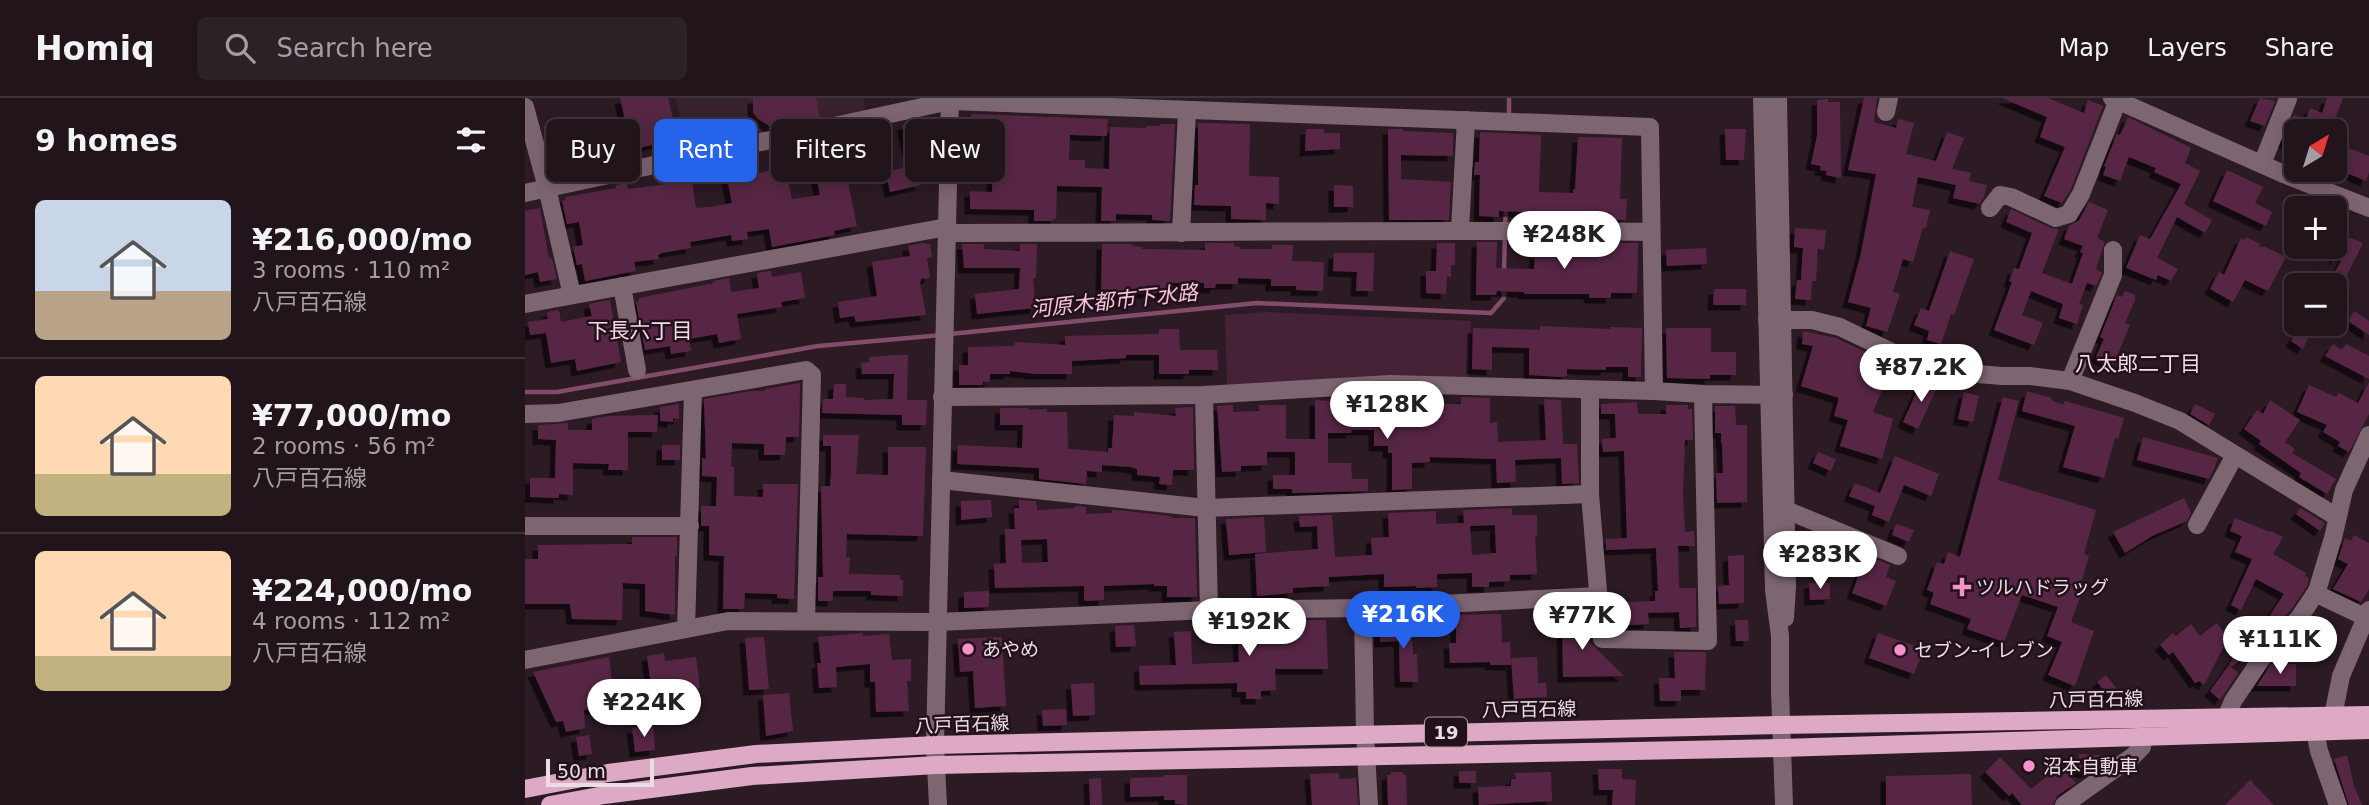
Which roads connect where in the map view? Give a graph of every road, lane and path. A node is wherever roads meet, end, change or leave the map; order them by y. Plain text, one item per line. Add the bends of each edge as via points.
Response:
1 (1762, 98) edge
2 (1778, 98) edge
3 (2115, 99) edge
4 (2288, 99) edge
5 (950, 100) edge
6 (1324, 106) edge
7 (525, 107) edge
8 (1187, 111) junction
9 (1466, 120) junction
10 (2262, 164) junction
11 (547, 188) junction
12 (525, 193) edge
13 (1990, 208) dead end
14 (2369, 208) edge
15 (1460, 229) junction
16 (947, 230) junction
17 (1651, 232) junction
18 (1181, 233) junction
19 (2113, 250) dead end
20 (622, 286) junction
21 (572, 295) junction
22 (525, 304) edge
23 (1775, 320) junction
24 (638, 370) dead end
25 (2070, 381) junction
26 (1590, 390) junction
27 (693, 391) junction
28 (1654, 391) junction
29 (1703, 394) junction
30 (1204, 395) junction
31 (1777, 395) junction
32 (942, 397) junction
33 (525, 414) edge
34 (2369, 435) edge
35 (2235, 455) junction
36 (941, 480) junction
37 (1590, 494) junction
38 (1206, 508) junction
39 (1786, 510) junction
40 (2337, 517) junction
41 (525, 526) edge
42 (690, 526) junction
43 (2197, 526) dead end
44 (1898, 556) dead end
45 (2316, 591) junction
46 (1598, 596) junction
47 (1363, 608) junction
48 (1209, 610) junction
49 (2367, 614) edge
50 (806, 621) junction
51 (938, 622) junction
52 (686, 629) junction
53 (525, 660) edge
54 (1780, 691) junction
55 (2369, 715) edge
56 (2333, 716) junction
57 (2225, 718) junction
58 (1780, 725) junction
59 (2369, 730) edge
60 (2315, 731) junction
61 (1365, 734) junction
62 (2143, 737) junction
63 (935, 745) junction
64 (1781, 748) junction
65 (1367, 757) junction
66 (936, 765) junction
67 (525, 789) edge
68 (550, 805) edge
69 (938, 805) edge
70 (1369, 805) edge
71 (1784, 805) edge
72 (2064, 805) edge
73 (2338, 805) edge

1 - 23 street
2 - 23 street
3 - 10 street
3 - 13 street via 2081,194 2069,214 2056,218 2000,195
4 - 10 street
5 - 8 street
5 - 11 street
5 - 16 street
6 - 8 street
6 - 9 street
7 - 11 street
8 - 18 street
9 - 15 street
9 - 17 street via 1650,127
10 - 14 street
11 - 12 street
11 - 21 street
15 - 17 street
15 - 18 street
16 - 18 street
16 - 20 street
16 - 32 street
17 - 28 street
19 - 25 street via 2113,275
20 - 21 street
20 - 24 street
21 - 22 street
23 - 25 street via 1812,320 1840,327 1892,352 1953,372
23 - 31 street
25 - 35 street via 2180,421
26 - 28 street
26 - 30 street via 1390,384
26 - 37 street
27 - 33 street
27 - 42 street
27 - 50 street via 806,370 812,374
28 - 29 street
29 - 31 street
29 - 46 street via 1709,641 1602,639
30 - 32 street
30 - 38 street
31 - 39 street
31 - 54 street via 1774,590
32 - 36 street
34 - 40 street
35 - 40 street
35 - 43 street
36 - 38 street
36 - 51 street
37 - 38 street
37 - 46 street
38 - 48 street
39 - 44 street
39 - 54 street via 1787,587
40 - 45 street
41 - 42 street
42 - 52 street
45 - 49 street
45 - 57 street via 2299,618 2267,649
46 - 47 street
47 - 48 street
47 - 61 street
48 - 51 street
49 - 56 street via 2341,676
50 - 51 street
50 - 52 street via 728,621
51 - 63 street
52 - 53 street
54 - 58 street
55 - 56 main road, 八戸百石線 / 19
56 - 57 main road, 八戸百石線 / 19
57 - 58 main road, 八戸百石線 / 19
58 - 61 main road, 八戸百石線 / 19
58 - 64 street
59 - 60 main road, 八戸百石線 / 19
60 - 62 main road, 八戸百石線 / 19
60 - 73 street
61 - 63 main road, 八戸百石線 / 19
61 - 65 street
62 - 64 main road, 八戸百石線 / 19
62 - 72 street via 2142,747 2133,757
63 - 66 street
63 - 67 main road, 八戸百石線 / 19 via 756,754
64 - 65 main road, 八戸百石線 / 19
64 - 71 street
65 - 66 main road, 八戸百石線 / 19
65 - 70 street
66 - 68 main road, 八戸百石線 / 19 via 753,776
66 - 69 street

